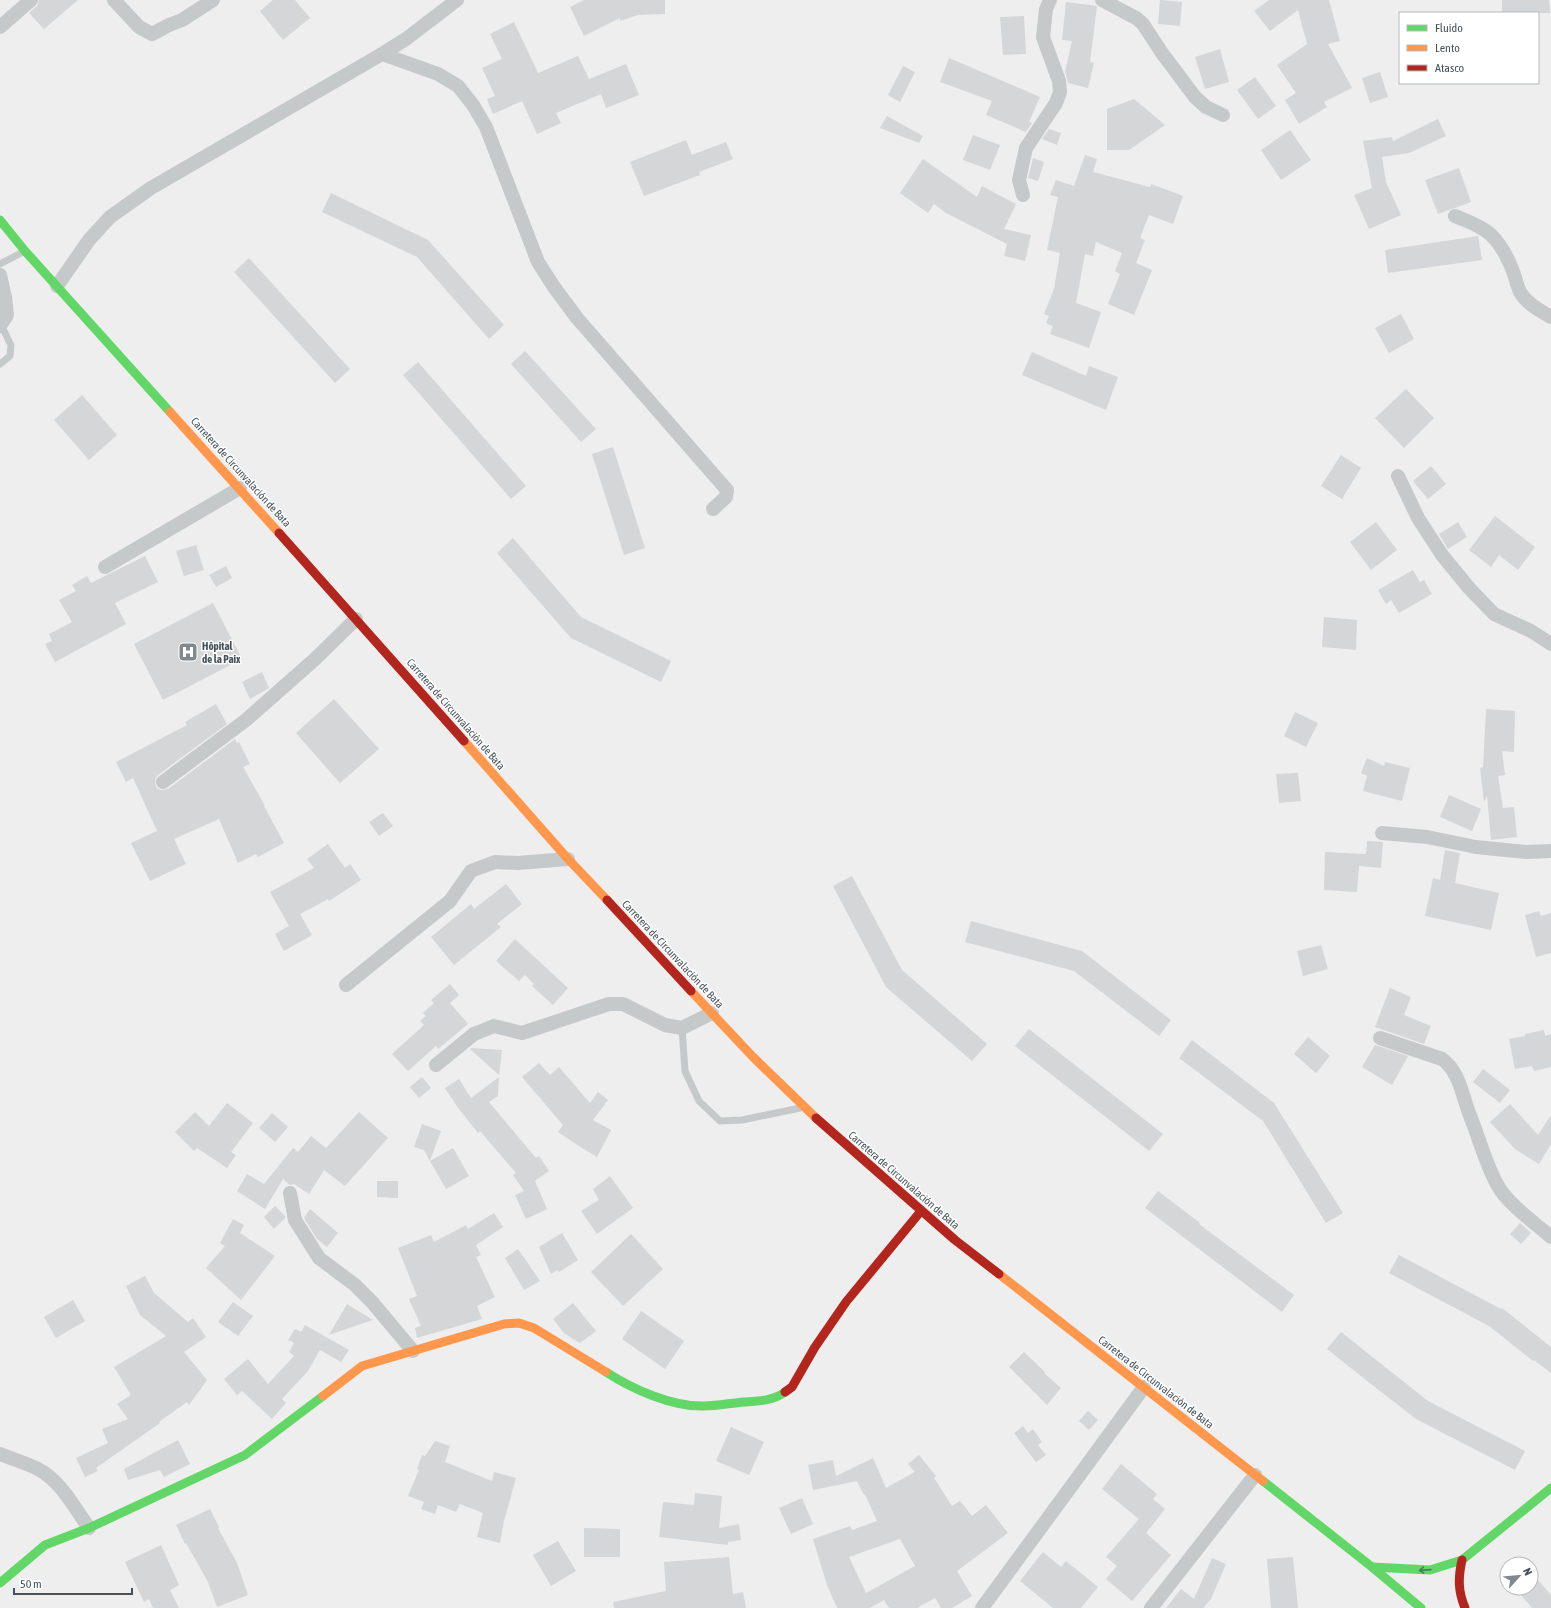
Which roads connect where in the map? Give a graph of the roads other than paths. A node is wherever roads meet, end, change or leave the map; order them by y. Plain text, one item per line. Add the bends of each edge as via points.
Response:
1 (31, 0) edge
2 (114, 0) edge
3 (213, 0) edge
4 (457, 0) edge
5 (1050, 0) edge
6 (1102, 0) edge
7 (0, 27) edge
8 (382, 54) junction
9 (1223, 115) dead end
10 (1023, 195) dead end
11 (1455, 216) dead end
12 (0, 220) edge
13 (25, 251) junction
14 (0, 264) edge
15 (0, 275) edge
16 (57, 286) junction
17 (1551, 317) edge
18 (0, 326) edge
19 (0, 364) edge
20 (1398, 476) dead end
21 (240, 488) junction
22 (712, 509) dead end
23 (105, 567) dead end
24 (356, 619) junction
25 (1551, 644) edge
26 (163, 782) dead end
27 (1382, 833) dead end
28 (1551, 851) edge
29 (568, 859) junction
30 (346, 985) dead end
31 (712, 1013) junction
32 (682, 1028) junction
33 (1380, 1038) dead end
34 (436, 1065) dead end
35 (804, 1107) junction
36 (290, 1193) dead end
37 (921, 1211) junction
38 (1551, 1237) edge
39 (413, 1350) junction
40 (1144, 1387) junction
41 (0, 1454) edge
42 (1255, 1475) junction
43 (1551, 1488) edge
44 (89, 1528) junction
45 (1462, 1560) junction
46 (1372, 1567) junction
47 (0, 1583) edge
48 (982, 1608) edge
49 (1151, 1608) edge
50 (1421, 1608) edge
51 (1465, 1608) edge

1 - 7 street
2 - 3 street via 139,27 152,34 182,20
4 - 8 street
5 - 10 street via 1046,9 1043,37 1059,81 1060,92 1056,103 1026,148 1019,180
6 - 9 street via 1143,24 1195,97
8 - 16 street via 151,188 110,218 89,240
8 - 22 street via 438,74 458,86 473,105 486,127 538,262 577,318 727,490 726,497
11 - 17 street via 1481,227 1492,235 1510,262 1523,296 1536,309
12 - 13 main road, Carretera de Circunvalación de Bata
13 - 14 lane
13 - 16 main road, Carretera de Circunvalación de Bata
15 - 18 street via 7,315
16 - 21 main road, Carretera de Circunvalación de Bata
18 - 19 lane via 11,345 10,356
20 - 25 street via 1418,518 1442,555 1469,588 1494,614 1531,631
21 - 23 street
21 - 24 main road, Carretera de Circunvalación de Bata
24 - 26 street via 246,720
24 - 29 main road, Carretera de Circunvalación de Bata
27 - 28 street via 1427,837 1476,847 1526,852
29 - 30 street via 495,862 471,871 450,901
29 - 31 main road, Carretera de Circunvalación de Bata
31 - 32 street
31 - 35 main road, Carretera de Circunvalación de Bata
32 - 34 street via 665,1025 623,1004 609,1004 522,1033 494,1026 474,1034
32 - 35 lane via 686,1071 699,1101 720,1121 742,1120
33 - 38 street via 1449,1064 1498,1186 1505,1196
35 - 37 main road, Carretera de Circunvalación de Bata
36 - 39 street via 296,1220 319,1258 372,1302
37 - 39 main road via 846,1302 815,1347 792,1387 780,1396 767,1400 703,1406 654,1396 621,1382 534,1328 519,1323 504,1324
37 - 40 main road, Carretera de Circunvalación de Bata
39 - 44 main road via 372,1362 353,1372 245,1455
40 - 42 main road, Carretera de Circunvalación de Bata
40 - 48 street
41 - 44 street via 49,1476 62,1489
42 - 46 main road, Carretera de Circunvalación de Bata
42 - 49 street
43 - 45 main road
44 - 47 main road via 45,1545
45 -> 46 main road via 1430,1570
45 - 51 main road via 1458,1587
46 - 50 main road, Carretera de Circunvalación de Bata

